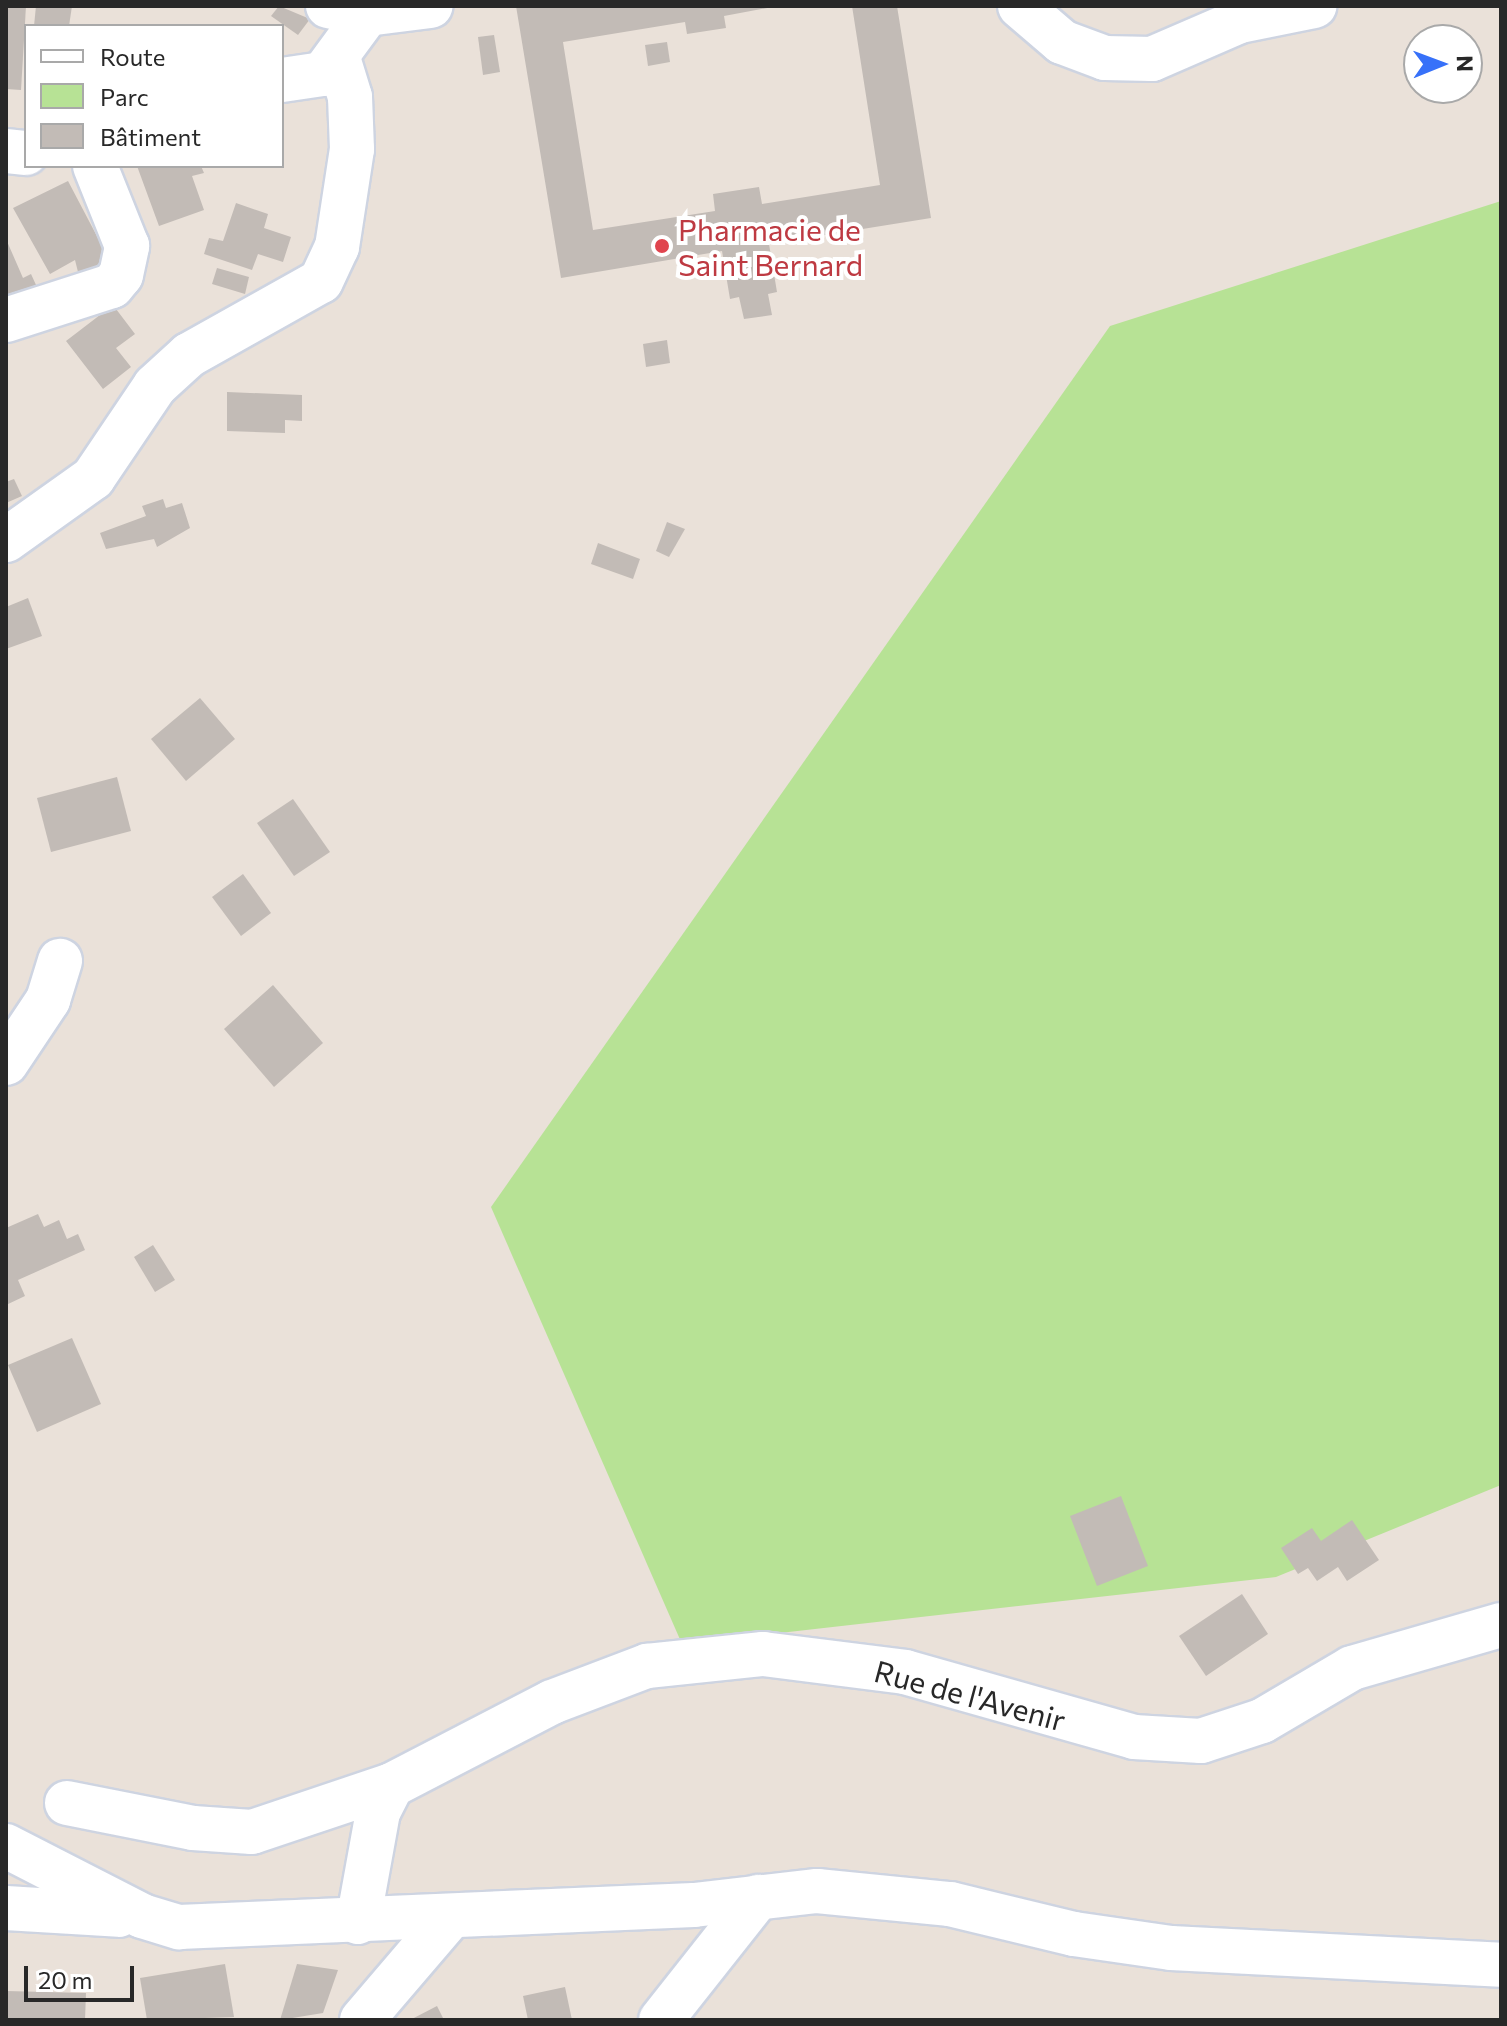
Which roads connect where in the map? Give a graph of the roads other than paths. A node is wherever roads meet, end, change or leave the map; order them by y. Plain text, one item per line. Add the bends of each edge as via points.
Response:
1 (430, 6) edge
2 (1020, 6) edge
3 (1314, 6) edge
4 (347, 10) edge
5 (1243, 14) edge
6 (339, 61) junction
7 (284, 80) edge
8 (96, 168) edge
9 (6, 320) edge
10 (6, 540) edge
11 (60, 961) dead end
12 (6, 1063) edge
13 (1501, 1625) edge
14 (392, 1785) junction
15 (67, 1803) dead end
16 (6, 1846) edge
17 (758, 1897) junction
18 (6, 1908) edge
19 (142, 1916) junction
20 (450, 1917) junction
21 (358, 1922) junction
22 (1501, 1965) edge
23 (362, 2020) edge
24 (661, 2020) edge

1 - 4 street
2 - 5 street via 1062,42 1105,58 1152,59
3 - 5 street
4 - 6 street
6 - 7 street via 323,74
6 - 10 street via 350,97 352,149 337,247 321,281 189,355 155,386 93,478
8 - 9 street via 127,246 121,275 112,286
11 - 12 street via 48,1000
13 - 14 street, Rue de l'Avenir via 1352,1668 1262,1721 1201,1741 1134,1737 905,1672 763,1654 647,1666 552,1702
14 - 15 street, Rue de l'Avenir via 252,1832 193,1828
14 - 21 street via 378,1812
16 - 19 street
17 - 20 street
17 - 22 street via 817,1891 934,1902 1171,1948
17 - 24 street
18 - 19 street
19 - 21 street via 219,1930
20 - 21 street
20 - 23 street

